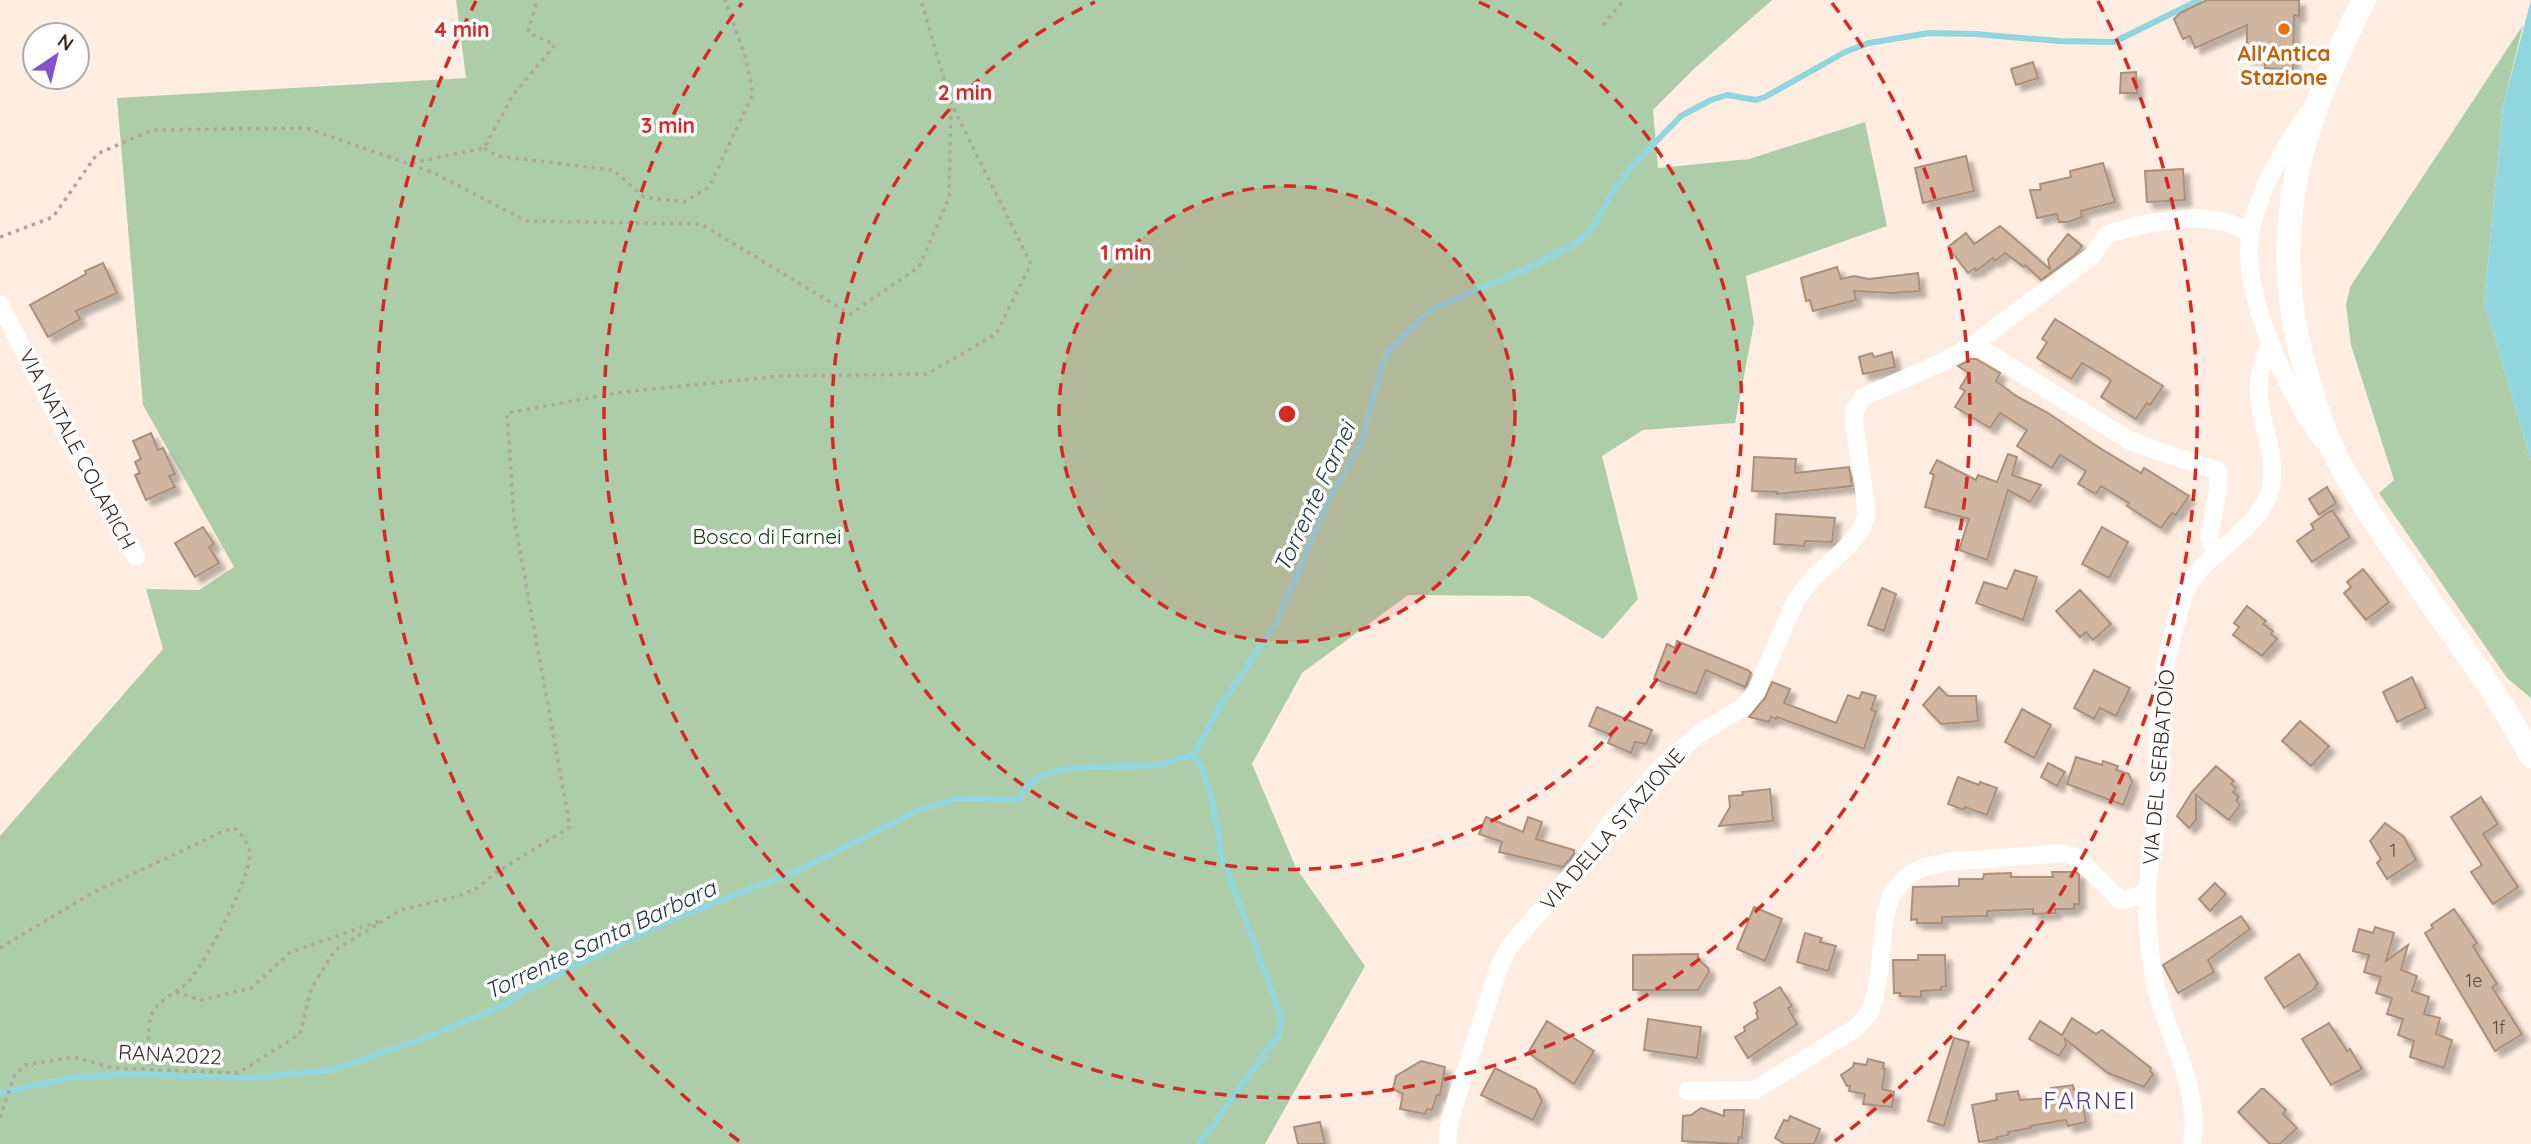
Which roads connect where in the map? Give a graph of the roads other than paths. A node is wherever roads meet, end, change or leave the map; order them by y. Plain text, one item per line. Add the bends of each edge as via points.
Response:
1 (2364, 0) edge
2 (2319, 95) junction
3 (2251, 232) junction
4 (0, 304) edge
5 (2270, 342) junction
6 (1974, 344) junction
7 (2340, 464) junction
8 (2217, 554) junction
9 (136, 557) dead end
10 (2531, 756) edge
11 (2147, 893) junction
12 (1687, 1091) dead end
13 (1447, 1144) edge
14 (2192, 1144) edge

1 - 2 main road
2 - 3 street via 2273,172
2 - 7 main road via 2297,166 2286,252 2295,334 2317,413
3 - 5 street via 2250,263
3 - 6 street, VIA DELLA STAZIONE via 2197,218 2119,229 2107,234 2092,256
4 - 9 street, VIA NATALE COLARICH via 71,444
5 - 7 street via 2307,420
5 - 8 street, VIA DEL SERBATOIO via 2259,384 2271,486 2251,523
6 - 8 street via 2132,442 2218,471 2209,537
6 - 13 street, VIA DELLA STAZIONE via 1863,397 1854,423 1865,496 1861,530 1795,602 1745,706 1700,733 1665,763 1509,947 1458,1094
7 - 10 main road via 2490,686
8 - 11 street, VIA DEL SERBATOIO via 2190,583 2169,645 2161,694 2157,820
11 - 12 street, VIA DEL SERBATOIO via 2121,901 2078,858 2062,853 1924,867 1906,877 1892,894 1875,996 1870,1012 1856,1028 1755,1090
11 - 14 street, VIA DEL SERBATOIO via 2157,988 2179,1049 2193,1115

